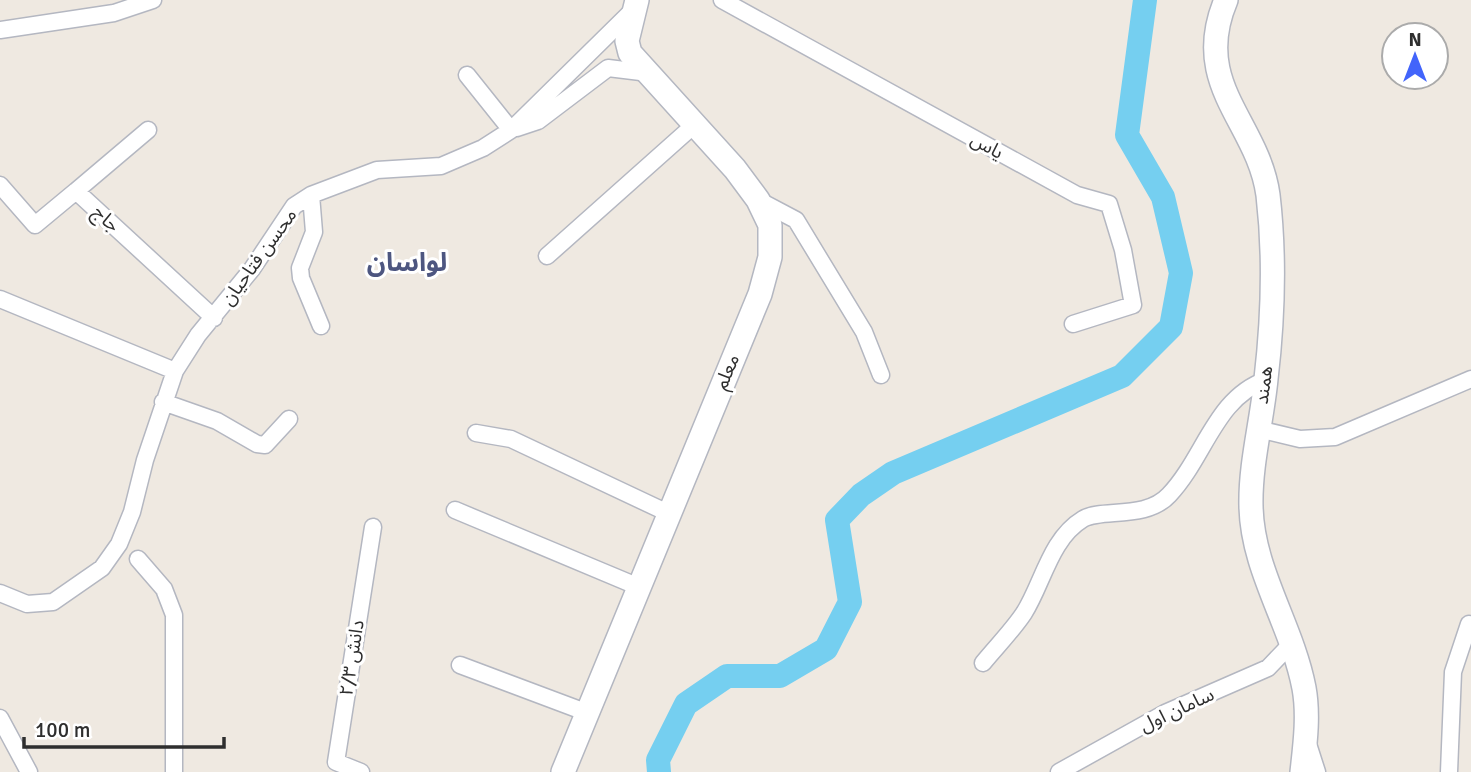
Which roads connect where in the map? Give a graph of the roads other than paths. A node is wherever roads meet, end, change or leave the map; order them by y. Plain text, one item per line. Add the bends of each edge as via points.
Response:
1 (153, 0) edge
2 (722, 0) edge
3 (1226, 0) edge
4 (635, 5) edge
5 (0, 30) edge
6 (649, 73) junction
7 (467, 75) dead end
8 (693, 125) junction
9 (148, 130) dead end
10 (512, 130) junction
11 (0, 185) edge
12 (76, 191) junction
13 (311, 195) junction
14 (758, 200) junction
15 (547, 256) dead end
16 (0, 299) edge
17 (214, 318) junction
18 (1073, 324) dead end
19 (321, 326) dead end
20 (175, 371) junction
21 (881, 375) dead end
22 (1471, 379) edge
23 (1266, 380) junction
24 (163, 402) junction
25 (289, 419) dead end
26 (1258, 429) junction
27 (475, 433) dead end
28 (454, 510) dead end
29 (668, 513) junction
30 (373, 527) dead end
31 (138, 559) dead end
32 (639, 587) junction
33 (0, 593) edge
34 (1468, 624) dead end
35 (1291, 644) junction
36 (983, 663) dead end
37 (460, 665) dead end
38 (588, 713) junction
39 (0, 718) edge
40 (1306, 738) junction
41 (29, 772) edge
42 (174, 772) edge
43 (361, 772) edge
44 (563, 772) edge
45 (1059, 772) edge
46 (1302, 772) edge
47 (1317, 772) edge
48 (1449, 772) edge

1 - 5 street via 114,13
2 - 18 street, یاس via 1077,195 1109,204 1124,250 1133,305
3 - 23 main road, همند via 1216,36 1222,88 1253,151 1269,204 1273,246
4 - 6 main road, معلم via 627,41 630,53
4 - 10 street, محسن فتاحیان
6 - 8 main road, معلم
6 - 10 street via 608,68 538,121
7 - 10 street
8 - 14 main road, معلم
8 - 15 street
9 - 12 street
10 - 13 street, محسن فتاحیان via 441,166 377,170
11 - 12 street, جاج via 36,225
12 - 17 street, جاج
13 - 17 street, محسن فتاحیان via 294,206
13 - 19 street via 314,232 300,268
14 - 21 street via 796,220 864,332
14 - 29 main road, معلم via 770,225 770,257 760,294
16 - 20 street
17 - 20 street, محسن فتاحیان
20 - 24 street, محسن فتاحیان
22 - 26 street via 1335,437 1300,439
23 - 26 main road, همند
23 - 36 street via 1231,400 1168,497 1136,512 1085,518 1068,534 1024,612
24 - 25 street via 217,421 257,444 273,439
24 - 33 street, محسن فتاحیان via 132,512 103,568 53,602 27,604
26 - 35 main road, همند via 1251,504 1255,545
27 - 29 street via 511,439
28 - 32 street
29 - 32 main road, معلم
30 - 43 street, دانش ۲/۳ via 336,762
31 - 42 street via 164,589 174,615
32 - 38 main road, معلم
34 - 48 street via 1453,672
35 - 40 main road, همند via 1304,689
35 - 45 street, سامان اول via 1268,668 1165,713
37 - 38 street
38 - 44 main road, معلم
39 - 41 street
40 - 46 main road, همند
40 - 47 street

